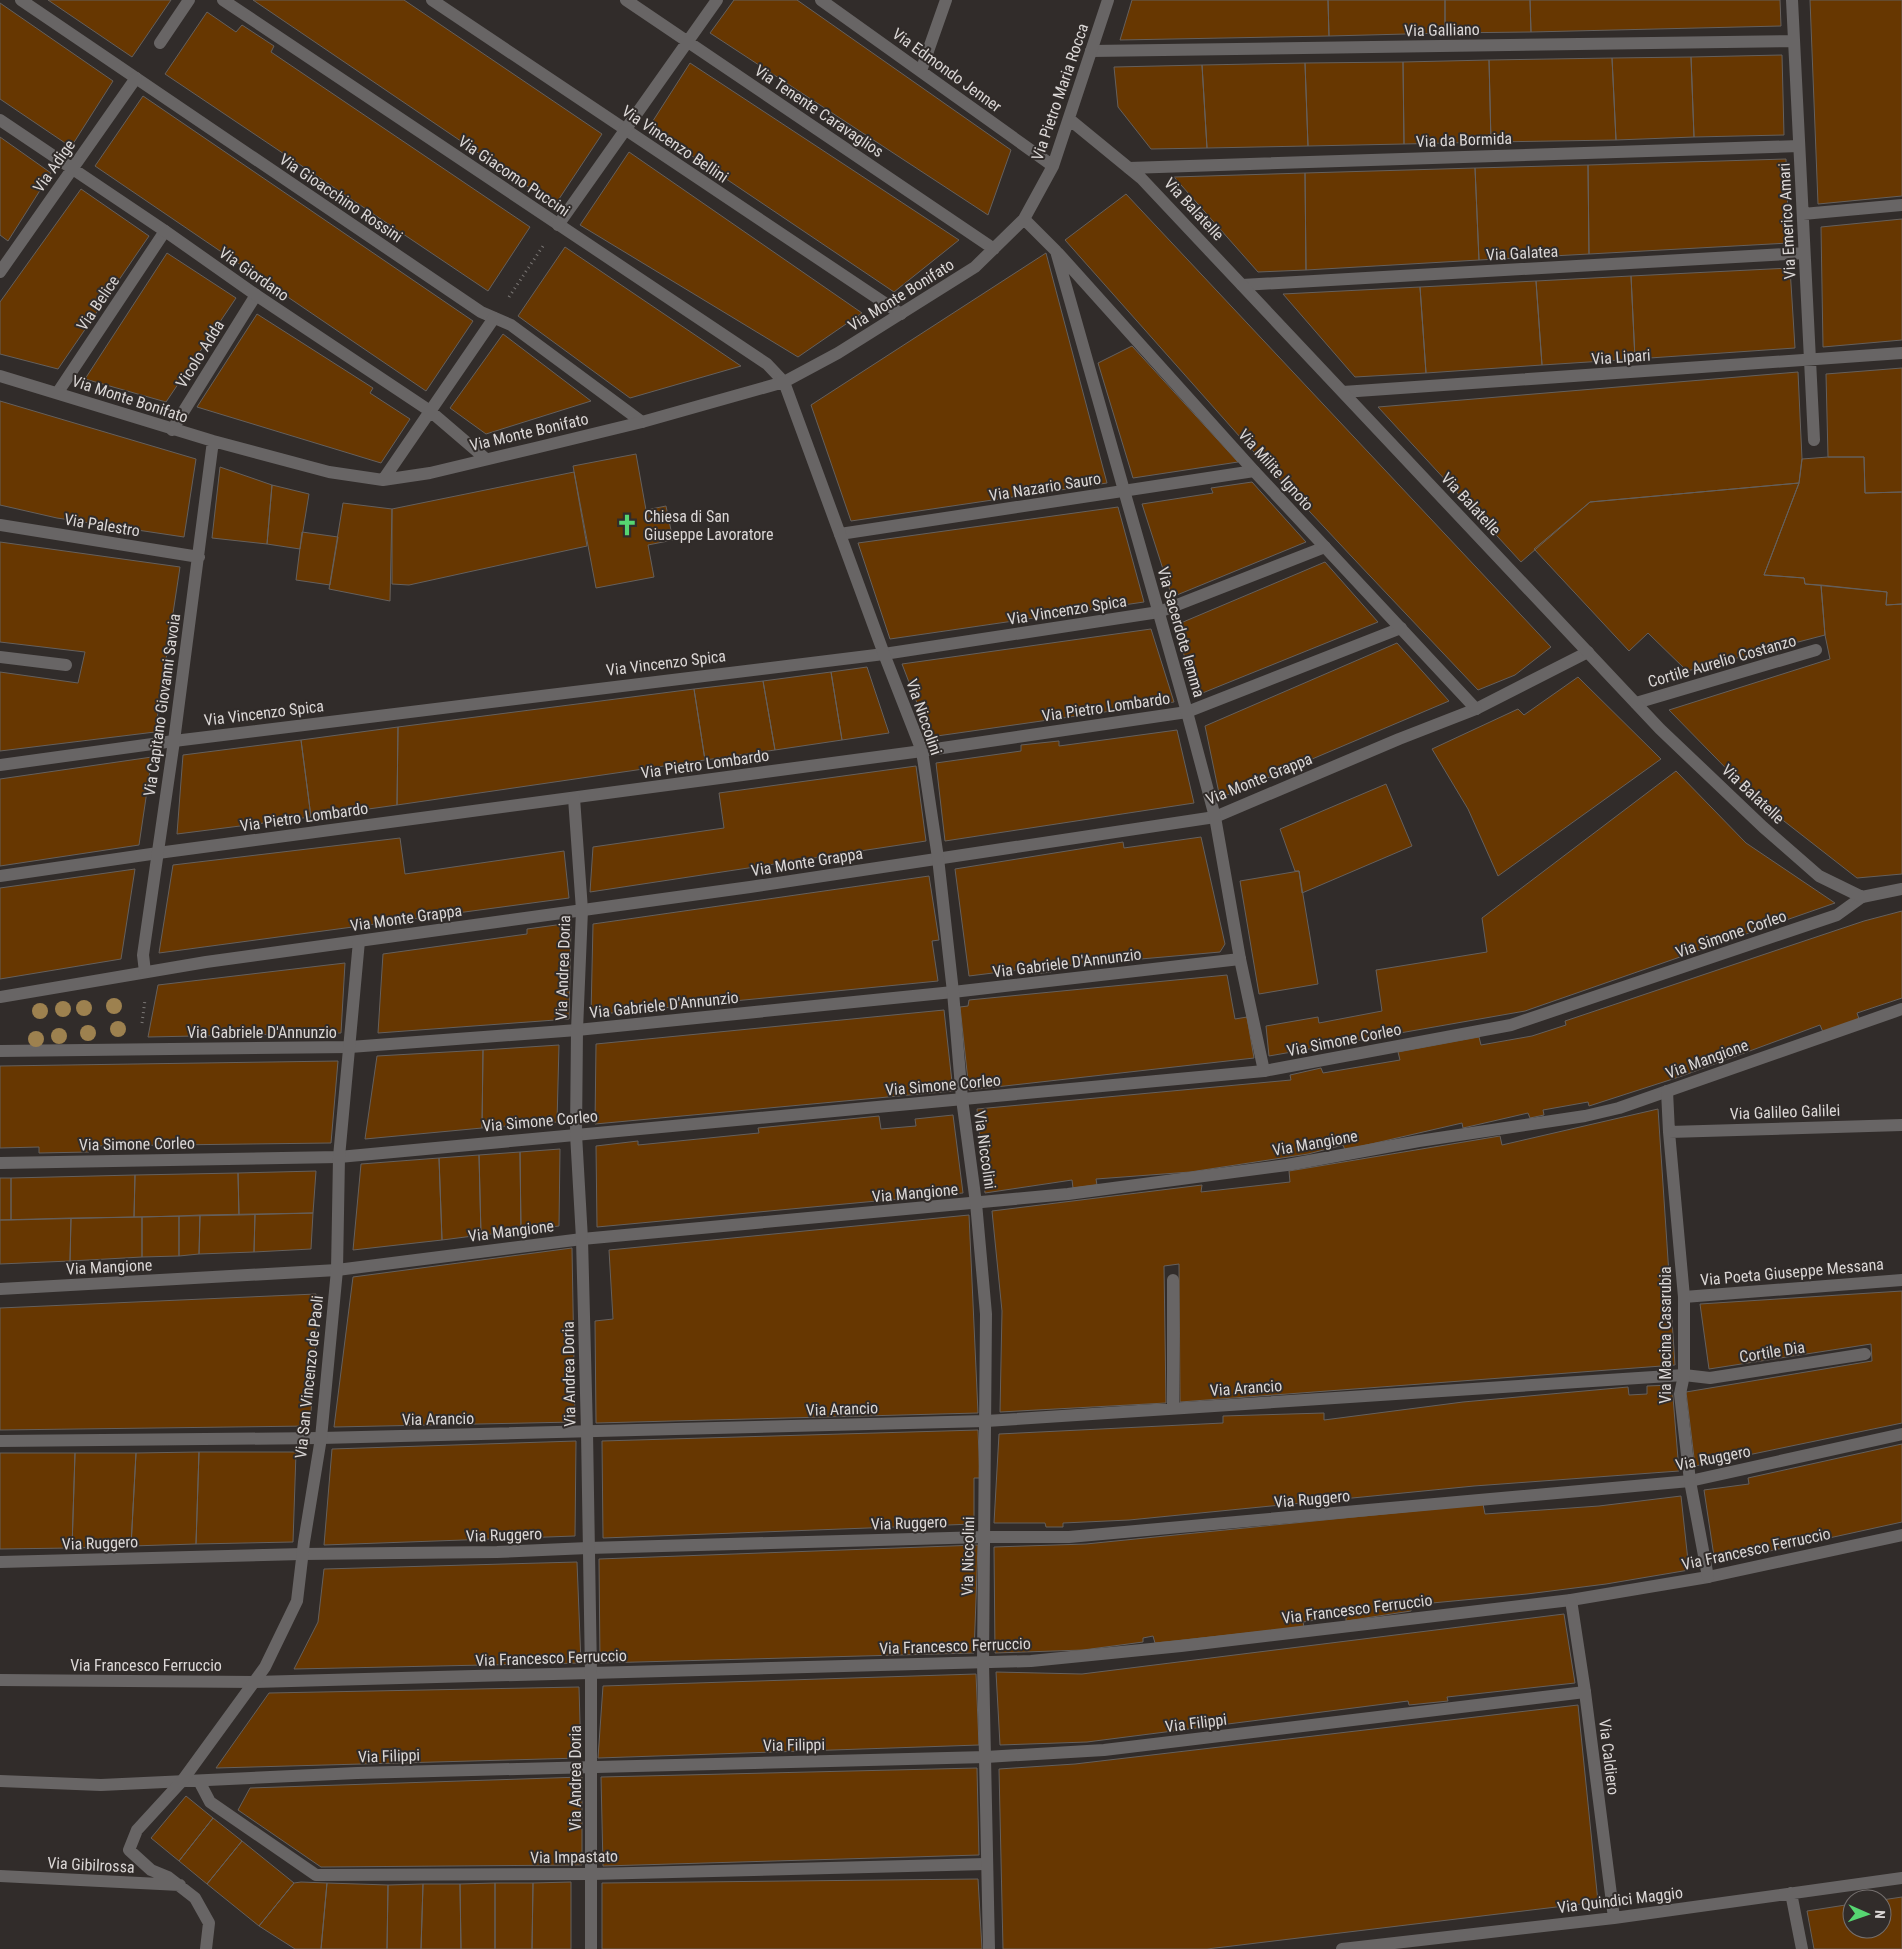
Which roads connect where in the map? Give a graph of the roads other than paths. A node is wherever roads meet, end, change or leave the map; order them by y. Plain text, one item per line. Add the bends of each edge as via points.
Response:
1 (21, 0) edge
2 (189, 0) edge
3 (223, 0) edge
4 (432, 0) edge
5 (626, 0) edge
6 (717, 0) edge
7 (821, 0) edge
8 (946, 0) edge
9 (1108, 0) edge
10 (1792, 0) edge
11 (1794, 41) junction
12 (687, 42) junction
13 (160, 43) dead end
14 (1091, 51) junction
15 (922, 71) junction
16 (136, 78) junction
17 (1069, 118) junction
18 (0, 120) edge
19 (625, 130) junction
20 (1799, 146) junction
21 (1053, 166) junction
22 (72, 168) junction
23 (1129, 168) junction
24 (1902, 205) edge
25 (1803, 214) junction
26 (1024, 219) junction
27 (558, 225) junction
28 (165, 231) junction
29 (994, 249) junction
30 (1056, 251) junction
31 (1804, 253) junction
32 (2, 266) edge
33 (1242, 285) junction
34 (256, 295) junction
35 (901, 314) junction
36 (494, 318) junction
37 (1902, 353) edge
38 (1810, 360) junction
39 (0, 376) edge
40 (784, 382) junction
41 (58, 392) junction
42 (1343, 392) junction
43 (430, 411) junction
44 (642, 422) junction
45 (172, 430) junction
46 (1814, 440) dead end
47 (213, 441) junction
48 (486, 459) junction
49 (1254, 471) junction
50 (383, 480) junction
51 (1124, 491) junction
52 (0, 525) edge
53 (840, 534) junction
54 (1325, 547) junction
55 (199, 557) junction
56 (1159, 612) junction
57 (1401, 628) junction
58 (1816, 650) dead end
59 (1588, 652) junction
60 (884, 654) junction
61 (0, 657) edge
62 (66, 665) dead end
63 (1636, 703) junction
64 (1476, 709) junction
65 (1187, 712) junction
66 (174, 741) junction
67 (922, 751) junction
68 (0, 765) edge
69 (574, 798) junction
70 (1215, 816) junction
71 (158, 853) junction
72 (938, 858) junction
73 (0, 876) edge
74 (1902, 889) edge
75 (1862, 897) junction
76 (582, 910) junction
77 (359, 941) junction
78 (1240, 959) junction
79 (145, 972) junction
80 (953, 992) junction
81 (0, 997) edge
82 (1902, 1009) edge
83 (577, 1030) junction
84 (350, 1048) junction
85 (0, 1051) edge
86 (1264, 1071) junction
87 (1667, 1091) junction
88 (962, 1099) junction
89 (1902, 1124) edge
90 (1669, 1132) junction
91 (576, 1134) junction
92 (339, 1157) junction
93 (0, 1163) edge
94 (976, 1203) junction
95 (582, 1239) junction
96 (337, 1270) junction
97 (1172, 1280) dead end
98 (1902, 1280) edge
99 (0, 1289) edge
100 (1684, 1297) junction
101 (1865, 1354) dead end
102 (1684, 1375) junction
103 (1173, 1409) junction
104 (986, 1421) junction
105 (587, 1432) junction
106 (1902, 1434) edge
107 (321, 1438) junction
108 (0, 1441) edge
109 (1690, 1482) junction
110 (1902, 1535) edge
111 (985, 1537) junction
112 (588, 1548) junction
113 (302, 1554) junction
114 (0, 1562) edge
115 (1708, 1577) junction
116 (1571, 1600) junction
117 (984, 1662) junction
118 (591, 1674) junction
119 (0, 1680) edge
120 (255, 1682) junction
121 (1585, 1692) junction
122 (986, 1757) junction
123 (591, 1767) junction
124 (0, 1781) edge
125 (182, 1781) junction
126 (199, 1781) junction
127 (986, 1864) junction
128 (592, 1874) junction
129 (0, 1876) edge
130 (1902, 1878) edge
131 (180, 1886) junction
132 (1791, 1893) junction
133 (1614, 1918) junction
134 (206, 1949) edge
135 (591, 1949) edge
136 (988, 1949) edge
137 (1342, 1949) edge
138 (1802, 1949) edge

1 - 16 street, Via Gioacchino Rossini
2 - 13 street
3 - 27 street, Via Giacomo Puccini
4 - 19 street, Via Vincenzo Bellini
5 - 12 street, Via Tenente Caravaglios
6 - 12 street
7 - 15 street, Via Edmondo Jenner
8 - 15 street
9 - 14 street, Via Pietro Maria Rocca
10 - 11 street, Via Emerico Amari
11 - 14 street, Via Galliano
11 - 20 street, Via Emerico Amari
12 - 19 street
12 - 29 street, Via Tenente Caravaglios
14 - 17 street, Via Pietro Maria Rocca
15 - 21 street, Via Edmondo Jenner
16 - 22 street, Via Adige
16 - 36 street, Via Gioacchino Rossini
17 - 21 street, Via Pietro Maria Rocca
17 - 23 street, Via Balatelle
18 - 22 street, Via Giordano
19 - 27 street
19 - 35 street, Via Vincenzo Bellini
20 - 23 street, Via da Bormida
20 - 25 street, Via Emerico Amari
21 - 26 street, Via Pietro Maria Rocca
22 - 28 street, Via Giordano
22 - 32 street, Via Adige
23 - 33 street, Via Balatelle
24 - 25 street
25 - 31 street, Via Emerico Amari
26 - 29 street, Via Monte Bonifato
26 - 30 street, Via Sacerdote Iemma
27 - 40 street, Via Giacomo Puccini via 767,364
28 - 34 street, Via Giordano
28 - 41 street, Via Belice
29 - 35 street, Via Monte Bonifato via 975,267
30 - 49 street, Via Milite Ignoto
30 - 51 street, Via Sacerdote Iemma
31 - 33 street, Via Galatea
31 - 38 street, Via Emerico Amari
33 - 42 street, Via Balatelle
34 - 43 street, Via Giordano
34 - 45 street, Vicolo Adda
35 - 40 street, Via Monte Bonifato
36 - 43 street
36 - 44 street, Via Gioacchino Rossini via 511,325
37 - 38 street, Via Lipari
38 - 42 street, Via Lipari
38 - 46 street, Via Emerico Amari
39 - 41 street, Via Monte Bonifato
40 - 44 street, Via Monte Bonifato
40 - 53 street, Via Niccolini
41 - 45 street, Via Monte Bonifato
42 - 59 street, Via Balatelle
43 - 48 street, Via Giordano
43 - 50 street
44 - 48 street, Via Monte Bonifato
45 - 47 street, Via Monte Bonifato
47 - 50 street, Via Monte Bonifato via 328,472
47 - 55 street, Via Capitano Giovanni Savoia
48 - 50 street, Via Monte Bonifato via 430,473
49 - 51 street, Via Nazario Sauro
49 - 54 street, Via Milite Ignoto
51 - 53 street, Via Nazario Sauro
51 - 56 street, Via Sacerdote Iemma
52 - 55 street, Via Palestro
53 - 60 street, Via Niccolini
54 - 56 street, Via Vincenzo Spica
54 - 57 street, Via Milite Ignoto
55 - 66 street, Via Capitano Giovanni Savoia
56 - 60 street, Via Vincenzo Spica
56 - 65 street, Via Sacerdote Iemma
57 - 64 street, Via Milite Ignoto
57 - 65 street, Via Pietro Lombardo
58 - 63 street, Cortile Aurelio Costanzo
59 - 63 street, Via Balatelle
59 - 64 street, Via Monte Grappa
60 - 66 street, Via Vincenzo Spica
60 - 67 street, Via Niccolini
61 - 62 street
63 - 75 street, Via Balatelle via 1684,752 1819,876
64 - 70 street, Via Monte Grappa
65 - 67 street, Via Pietro Lombardo
65 - 70 street, Via Sacerdote Iemma
66 - 68 street, Via Vincenzo Spica
66 - 71 street, Via Capitano Giovanni Savoia
67 - 69 street, Via Pietro Lombardo
67 - 72 street, Via Niccolini
69 - 71 street, Via Pietro Lombardo
69 - 76 street, Via Andrea Doria
70 - 72 street, Via Monte Grappa
70 - 78 street, Via Sacerdote Iemma
71 - 73 street, Via Pietro Lombardo
71 - 79 street, Via Capitano Giovanni Savoia via 143,955
72 - 76 street, Via Monte Grappa
72 - 80 street, Via Niccolini
74 - 75 street
75 - 86 street, Via Simone Corleo via 1837,915 1511,1026
76 - 77 street, Via Monte Grappa
76 - 83 street, Via Andrea Doria
77 - 79 street, Via Monte Grappa
77 - 84 street, Via San Vincenzo de Paoli
78 - 80 street, Via Gabriele D'Annunzio
78 - 86 street, Via Sacerdote Iemma
79 - 81 street, Via Monte Grappa
80 - 83 street, Via Gabriele D'Annunzio
80 - 88 street, Via Niccolini
82 - 87 street, Via Mangione
83 - 84 street, Via Gabriele D'Annunzio
83 - 91 street, Via Andrea Doria
84 - 85 street, Via Gabriele D'Annunzio
84 - 92 street, Via San Vincenzo de Paoli
86 - 88 street, Via Simone Corleo
87 - 90 street, Via Macina Casarubia
87 - 94 street, Via Mangione via 1585,1116 1287,1165
88 - 91 street, Via Simone Corleo
88 - 94 street, Via Niccolini
89 - 90 street, Via Galileo Galilei
90 - 100 street, Via Macina Casarubia
91 - 92 street, Via Simone Corleo
91 - 95 street, Via Andrea Doria
92 - 93 street, Via Simone Corleo
92 - 96 street, Via San Vincenzo de Paoli
94 - 95 street, Via Mangione
94 - 104 street, Via Niccolini via 986,1314
95 - 96 street, Via Mangione
95 - 105 street, Via Andrea Doria
96 - 99 street, Via Mangione
96 - 107 street, Via San Vincenzo de Paoli
97 - 103 street
98 - 100 street, Via Poeta Giuseppe Messana
100 - 102 street, Via Macina Casarubia
101 - 102 street, Cortile Dia via 1710,1378
102 - 103 street, Via Arancio
102 - 109 street, Via Macina Casarubia via 1680,1394
103 - 104 street, Via Arancio
104 - 105 street, Via Arancio
104 - 111 street, Via Niccolini
105 - 107 street, Via Arancio
105 - 112 street, Via Andrea Doria
106 - 109 street, Via Ruggero
107 - 108 street, Via Arancio
107 - 113 street, Via San Vincenzo de Paoli
109 - 111 street, Via Ruggero via 1069,1537
109 - 115 street, Via Macina Casarubia
110 - 115 street, Via Francesco Ferruccio
111 - 112 street, Via Ruggero
111 - 117 street, Via Niccolini
112 - 113 street, Via Ruggero
112 - 118 street, Via Andrea Doria
113 - 114 street, Via Ruggero
113 - 120 street, Via San Vincenzo de Paoli via 297,1601
115 - 116 street, Via Francesco Ferruccio
116 - 117 street, Via Francesco Ferruccio via 1171,1647 1031,1661
116 - 121 street, Via Caldiero
117 - 118 street, Via Francesco Ferruccio
117 - 122 street, Via Niccolini
118 - 120 street, Via Francesco Ferruccio
118 - 123 street, Via Andrea Doria
119 - 120 street, Via Francesco Ferruccio
120 - 125 street, Via San Vincenzo de Paoli
121 - 122 street, Via Filippi via 1104,1750
121 - 133 street, Via Caldiero
122 - 123 street, Via Filippi
122 - 127 street, Via Niccolini
123 - 126 street, Via Filippi
123 - 128 street, Via Andrea Doria
124 - 125 street, Via Filippi via 101,1785
125 - 126 street, Via Filippi
125 - 131 street, Via San Vincenzo de Paoli via 137,1830 129,1850 151,1870
126 - 128 street, Via Impastato via 210,1802 316,1875
127 - 128 street, Via Impastato
127 - 136 street, Via Niccolini
128 - 135 street, Via Andrea Doria
129 - 131 street, Via Gibilrossa
130 - 132 street, Via Quindici Maggio
131 - 134 street via 195,1898 209,1923
132 - 133 street, Via Quindici Maggio
132 - 138 street
133 - 137 street, Via Quindici Maggio

